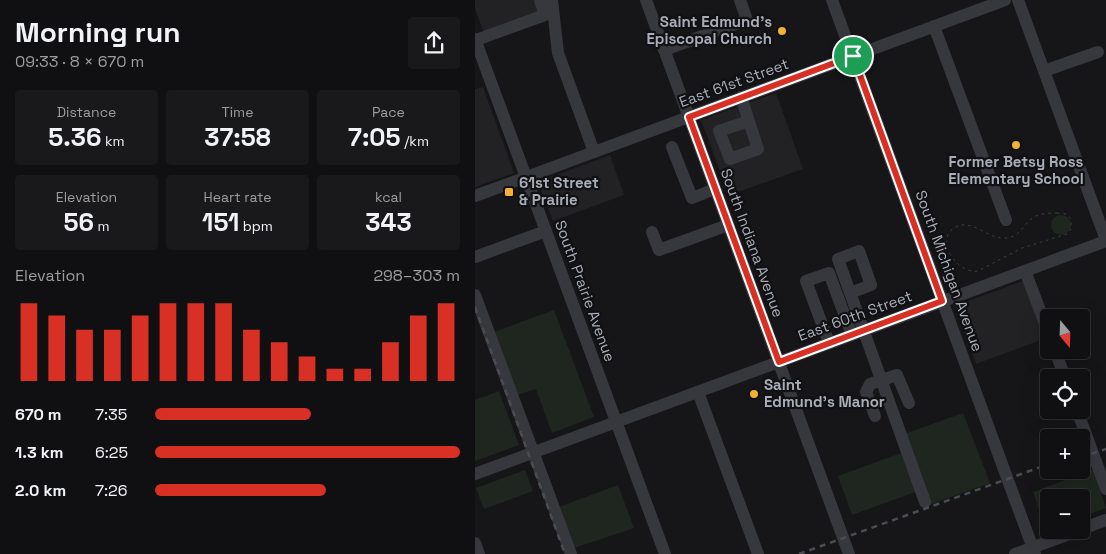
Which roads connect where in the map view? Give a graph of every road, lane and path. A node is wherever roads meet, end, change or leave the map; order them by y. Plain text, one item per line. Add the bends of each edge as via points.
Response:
1 (540, 0) edge
2 (552, 0) edge
3 (646, 0) edge
4 (739, 0) edge
5 (832, 0) edge
6 (1005, 0) edge
7 (1018, 0) edge
8 (934, 26) junction
9 (475, 39) edge
10 (664, 50) junction
11 (1098, 52) dead end
12 (853, 56) junction
13 (1044, 72) junction
14 (741, 98) junction
15 (689, 117) junction
16 (749, 121) dead end
17 (672, 147) dead end
18 (594, 152) junction
19 (526, 177) junction
20 (715, 189) junction
21 (475, 196) edge
22 (1057, 213) joint
23 (1006, 220) dead end
24 (729, 225) junction
25 (546, 231) junction
26 (652, 232) dead end
27 (1106, 240) edge
28 (475, 257) edge
29 (1025, 271) junction
30 (850, 293) dead end
31 (475, 295) edge
32 (942, 301) junction
33 (1040, 310) edge
34 (857, 333) junction
35 (829, 343) junction
36 (779, 362) junction
37 (880, 380) junction
38 (698, 392) junction
39 (909, 403) dead end
40 (875, 416) dead end
41 (1080, 419) edge
42 (616, 422) junction
43 (533, 452) junction
44 (475, 474) edge
45 (1106, 489) edge
46 (925, 502) dead end
47 (1106, 520) edge
48 (1090, 526) edge
49 (1061, 539) edge
50 (1034, 551) edge
51 (571, 554) edge
52 (665, 554) edge
53 (758, 554) edge
54 (849, 554) edge
55 (1015, 554) edge

1 - 9 street via 545,15
2 - 18 street via 558,53
3 - 10 street, South Indiana Avenue
4 - 10 street via 747,20
5 - 12 street, South Michigan Avenue
6 - 8 street, East 61st Street
7 - 13 street
8 - 12 street, East 61st Street
8 - 23 street
9 - 19 street, South Prairie Avenue
10 - 15 street, South Indiana Avenue
11 - 13 street
12 - 14 street, East 61st Street
12 - 32 street, South Michigan Avenue
13 - 27 street
14 - 15 street, East 61st Street
14 - 16 street
15 - 18 street, East 61st Street
15 - 20 street, South Indiana Avenue
17 - 20 street via 692,198
18 - 19 street, East 61st Street
19 - 21 street, East 61st Street
19 - 25 street, South Prairie Avenue
20 - 24 street, South Indiana Avenue
22 - 22 path via 1066,214 1071,219 1071,229 1067,234 1022,248 978,271 964,268 947,247 948,235 957,226 967,225 995,237 1009,238 1035,217
24 - 26 street via 659,250
24 - 36 street, South Indiana Avenue
25 - 28 street
25 - 42 street, South Prairie Avenue
27 - 29 street, East 60th Street
29 - 32 street, East 60th Street
29 - 33 street
30 - 34 street
31 - 43 street
32 - 34 street, East 60th Street
32 - 50 street, South Michigan Avenue
34 - 35 street, East 60th Street
34 - 35 street via 829,273 806,281
34 - 37 street
35 - 36 street, East 60th Street
36 - 38 street, East 60th Street
36 - 54 street, South Indiana Avenue
37 - 39 street via 897,375
37 - 40 street via 870,384 866,392
37 - 46 street
38 - 42 street, East 60th Street
38 - 53 street
41 - 45 street
42 - 43 street, East 60th Street
42 - 52 street, South Prairie Avenue
43 - 44 street, East 60th Street
43 - 51 street
47 - 48 street
49 - 50 street
50 - 55 street

